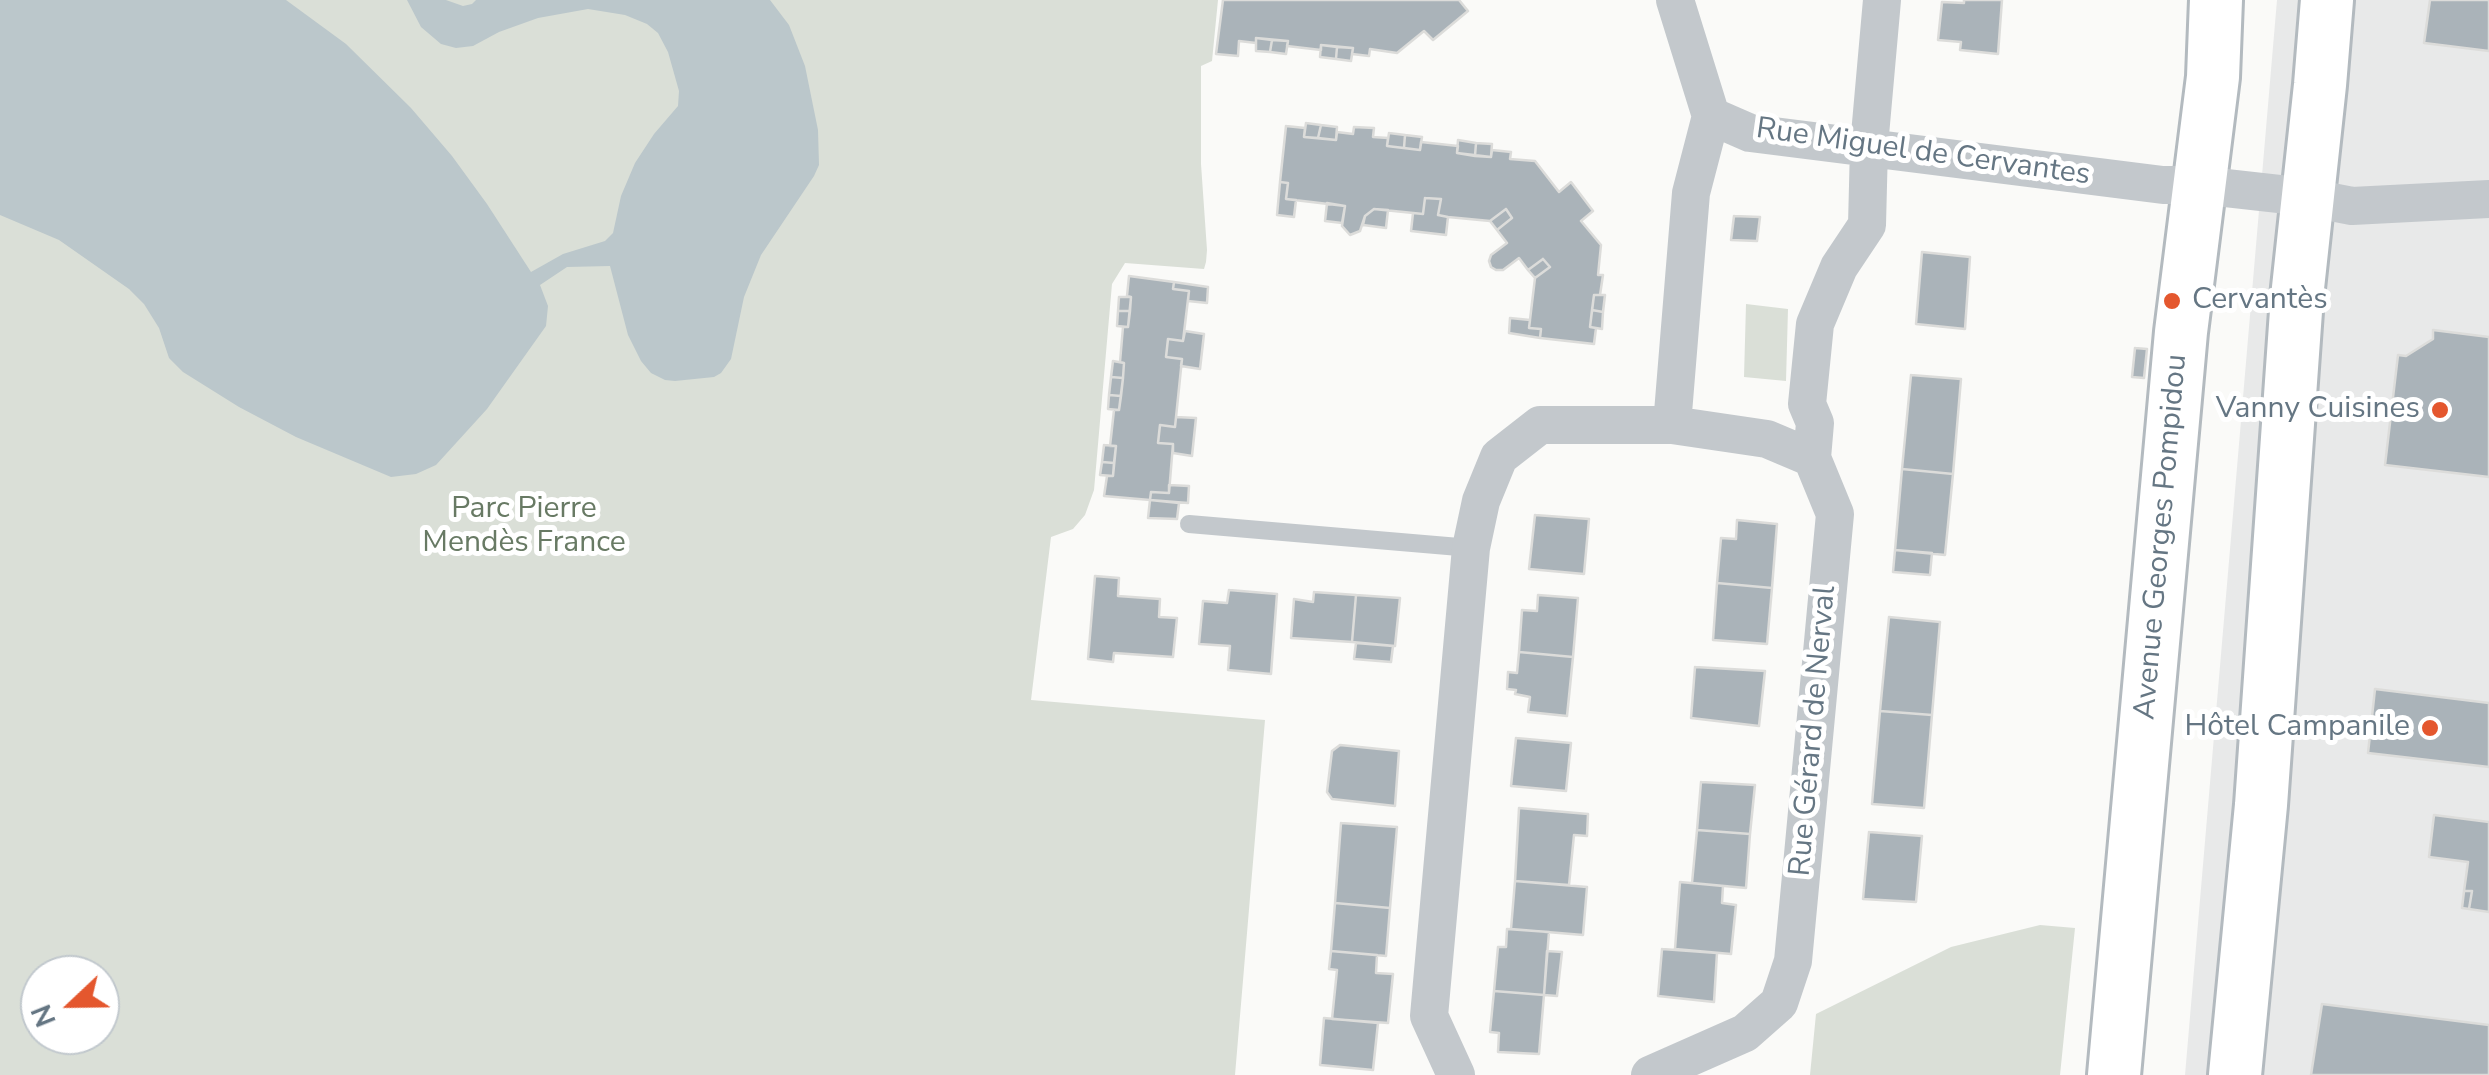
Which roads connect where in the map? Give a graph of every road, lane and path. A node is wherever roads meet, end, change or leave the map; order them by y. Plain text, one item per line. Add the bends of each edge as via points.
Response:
1 (1675, 0) edge
2 (1882, 0) edge
3 (2216, 0) edge
4 (2327, 0) edge
5 (1710, 116) junction
6 (1868, 146) junction
7 (2198, 184) junction
8 (2306, 197) junction
9 (2489, 200) edge
10 (1672, 425) junction
11 (1812, 458) junction
12 (1188, 524) dead end
13 (1471, 548) junction
14 (1456, 1075) edge
15 (1650, 1075) edge
16 (2114, 1075) edge
17 (2235, 1075) edge

1 - 5 street
2 - 6 street, Rue Gérard de Nerval
3 - 7 main road, Avenue Georges Pompidou
4 - 8 main road
5 - 6 street, Rue Miguel de Cervantes via 1750,133
5 - 10 street via 1691,193
6 - 7 street, Rue Miguel de Cervantes via 2163,186
6 - 11 street, Rue Gérard de Nerval via 1868,225 1838,267 1815,324 1807,404 1815,423
7 - 8 street, Rue Miguel de Cervantes
7 - 16 main road, Avenue Georges Pompidou
8 - 9 street, Rue Miguel de Cervantes via 2352,206
8 - 17 main road
10 - 11 street via 1767,439
10 - 13 street via 1540,425 1500,457
11 - 15 street, Rue Gérard de Nerval via 1835,514 1793,961 1778,1003 1745,1032
12 - 13 lane
13 - 14 street via 1429,1016

